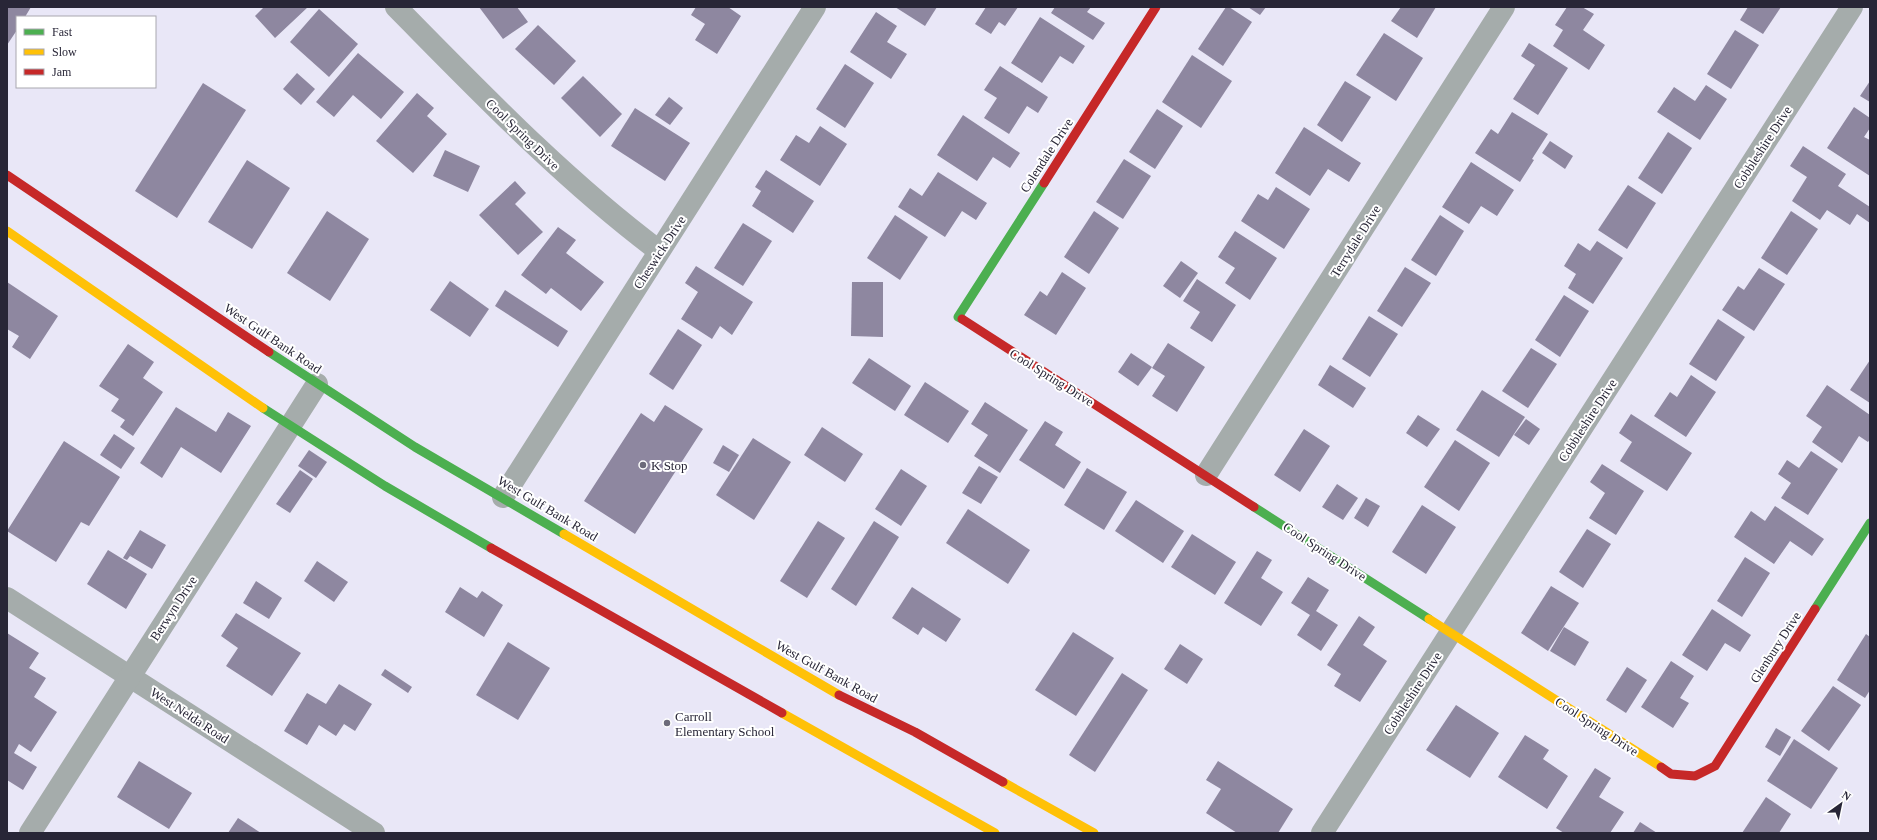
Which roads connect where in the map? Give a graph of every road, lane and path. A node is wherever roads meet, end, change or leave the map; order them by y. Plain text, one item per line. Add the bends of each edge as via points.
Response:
1 (396, 7) edge
2 (815, 7) edge
3 (1156, 7) edge
4 (1504, 7) edge
5 (1852, 7) edge
6 (7, 175) edge
7 (7, 231) edge
8 (659, 251) junction
9 (958, 317) joint
10 (317, 384) junction
11 (290, 427) junction
12 (1206, 475) junction
13 (504, 497) junction
14 (1870, 523) edge
15 (7, 598) edge
16 (1450, 632) junction
17 (129, 676) junction
18 (1695, 776) joint
19 (30, 833) edge
20 (374, 833) edge
21 (994, 833) edge
22 (1094, 833) edge
23 (1322, 833) edge

1 - 8 street, Cool Spring Drive via 569,178
2 - 8 street, Cheswick Drive
3 - 9 main road, Colendale Drive
4 - 12 street, Terrydale Drive
5 - 16 street, Cobbleshire Drive
6 - 10 main road, West Gulf Bank Road
7 - 11 main road
8 - 13 street, Cheswick Drive
9 - 12 main road, Cool Spring Drive
10 - 11 street, Berwyn Drive
10 - 13 main road, West Gulf Bank Road via 416,447
11 - 17 street, Berwyn Drive
11 - 21 main road via 518,564
12 - 16 main road, Cool Spring Drive
13 - 22 main road, West Gulf Bank Road via 854,703 915,732
14 - 18 main road, Glenbury Drive via 1715,766
15 - 17 street, West Nelda Road
16 - 18 main road, Cool Spring Drive via 1671,774
16 - 23 street, Cobbleshire Drive
17 - 19 street, Berwyn Drive
17 - 20 street, West Nelda Road

